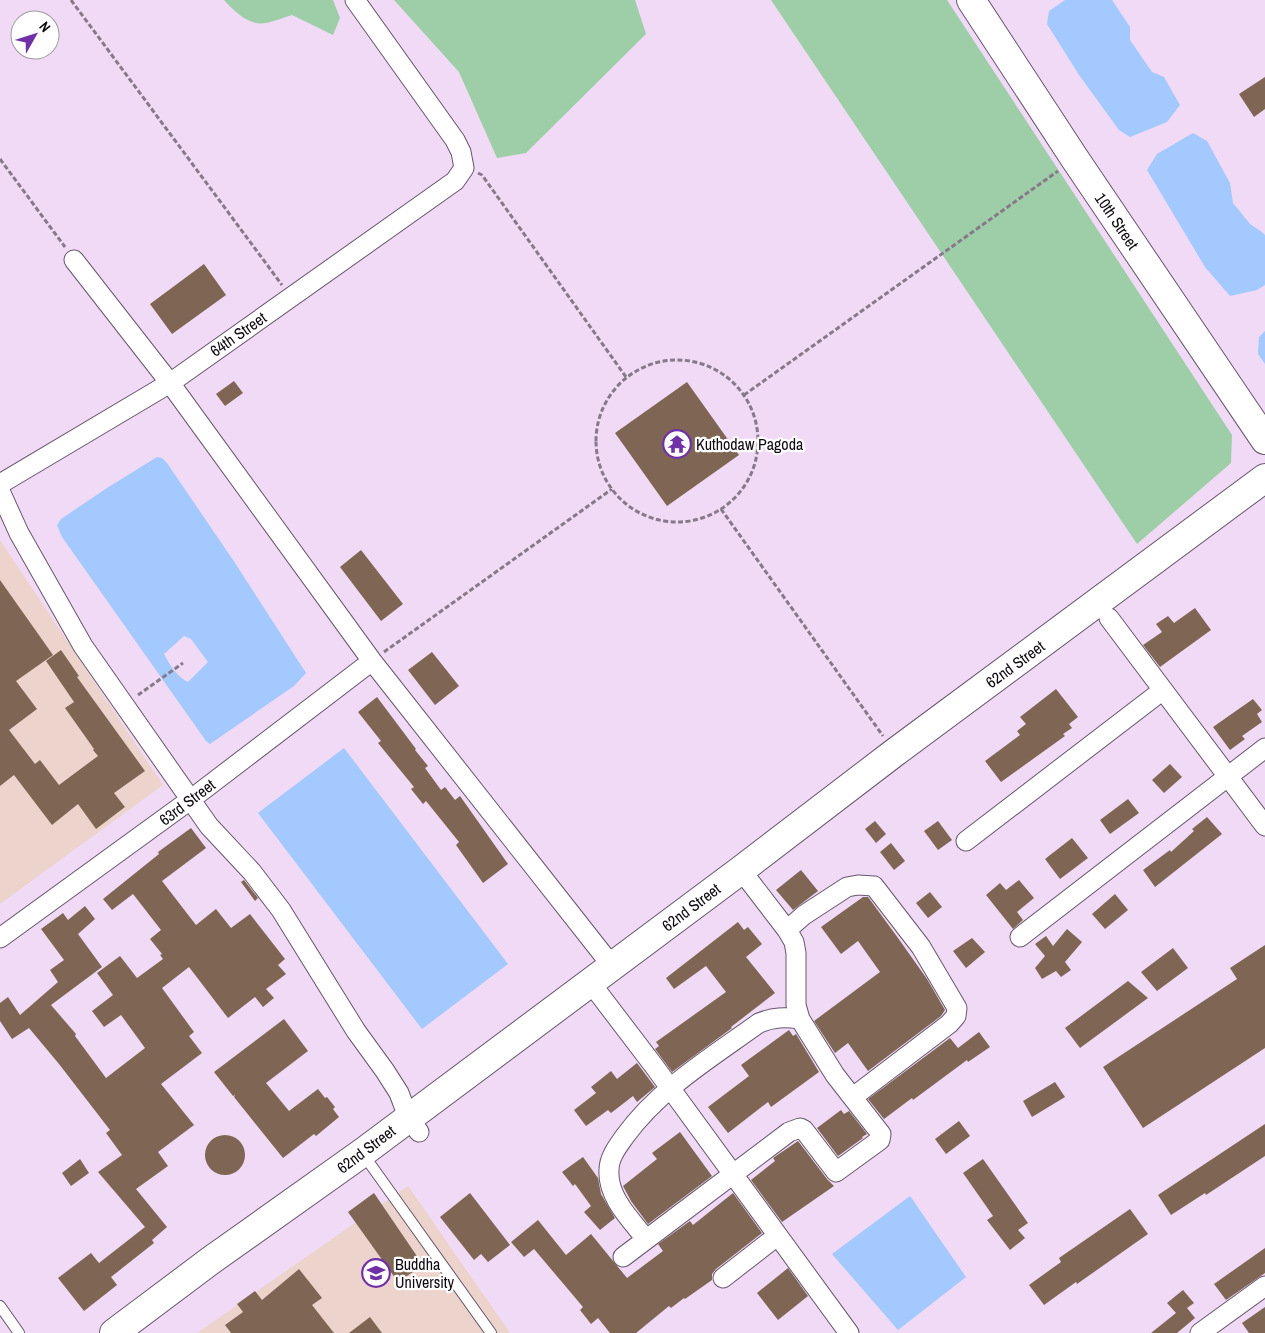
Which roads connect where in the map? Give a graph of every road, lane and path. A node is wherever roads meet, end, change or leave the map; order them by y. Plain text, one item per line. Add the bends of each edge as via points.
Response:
1 (71, 0) edge
2 (355, 0) edge
3 (971, 0) edge
4 (0, 159) edge
5 (1075, 159) junction
6 (464, 168) junction
7 (74, 260) joint
8 (291, 297) junction
9 (626, 377) junction
10 (170, 383) junction
11 (744, 395) junction
12 (1265, 440) edge
13 (1265, 478) edge
14 (0, 484) edge
15 (612, 489) junction
16 (0, 490) edge
17 (1265, 501) edge
18 (721, 509) junction
19 (1165, 564) junction
20 (1109, 618) junction
21 (372, 661) junction
22 (183, 663) dead end
23 (1163, 690) junction
24 (124, 705) junction
25 (1265, 748) edge
26 (900, 760) junction
27 (1228, 776) junction
28 (190, 800) junction
29 (1265, 826) edge
30 (966, 841) dead end
31 (747, 878) junction
32 (787, 930) junction
33 (1020, 937) dead end
34 (0, 938) edge
35 (612, 966) junction
36 (595, 989) junction
37 (800, 1019) junction
38 (670, 1088) junction
39 (853, 1097) junction
40 (414, 1124) junction
41 (367, 1160) junction
42 (732, 1174) junction
43 (777, 1236) junction
44 (646, 1240) junction
45 (623, 1257) dead end
46 (723, 1278) dead end
47 (1265, 1286) edge
48 (0, 1306) edge
49 (19, 1333) edge
50 (114, 1333) edge
51 (145, 1333) edge
52 (491, 1333) edge
53 (849, 1333) edge
54 (1200, 1333) edge

1 - 8 path
2 - 6 street via 455,140
3 - 5 main road, 10th Street
4 - 7 path
5 - 11 path
5 - 12 main road, 10th Street
6 - 8 street, 64th Street via 452,184
6 - 9 path via 482,175
7 - 10 street
8 - 10 street, 64th Street
9 - 11 path via 652,364 677,360 702,364 725,375
9 - 15 path via 611,393 600,416 596,441 600,466
10 - 14 street, 64th Street
10 - 21 street
11 - 18 path via 754,416 758,441 754,466 743,489
13 - 19 main road, 62nd Street
15 - 18 path via 630,507 652,518 677,522 702,518
15 - 21 path
16 - 24 street via 39,570 83,646
17 - 19 main road, 62nd Street
18 - 26 path
19 - 20 main road, 62nd Street
19 - 26 main road, 62nd Street
20 - 23 street
20 - 26 main road, 62nd Street
21 - 28 street, 63rd Street
21 - 35 street
22 - 24 path
23 - 27 street
23 - 30 street
24 - 28 street
25 - 27 street
26 - 31 main road, 62nd Street
27 - 29 street
27 - 33 street
28 - 34 street, 63rd Street
28 - 40 street via 281,910 356,1031 385,1071
31 - 32 street
31 - 35 main road, 62nd Street
31 - 36 main road, 62nd Street
32 - 37 street via 796,953 796,1005
32 - 39 street via 847,887 874,886 921,946 956,1008 956,1016 949,1024
35 - 36 main road, 62nd Street
36 - 38 street
36 - 40 main road, 62nd Street
37 - 38 street via 770,1018 759,1023
37 - 39 street
38 - 42 street
38 - 44 street via 637,1120 613,1155 609,1169 613,1193
39 - 42 street via 882,1137 836,1172 800,1128 789,1132
40 - 41 main road, 62nd Street
41 - 50 main road, 62nd Street via 210,1261
41 - 51 main road, 62nd Street
41 - 52 lane
42 - 43 street
42 - 44 street
43 - 46 street
43 - 53 street
44 - 45 street
47 - 54 street
48 - 49 lane

